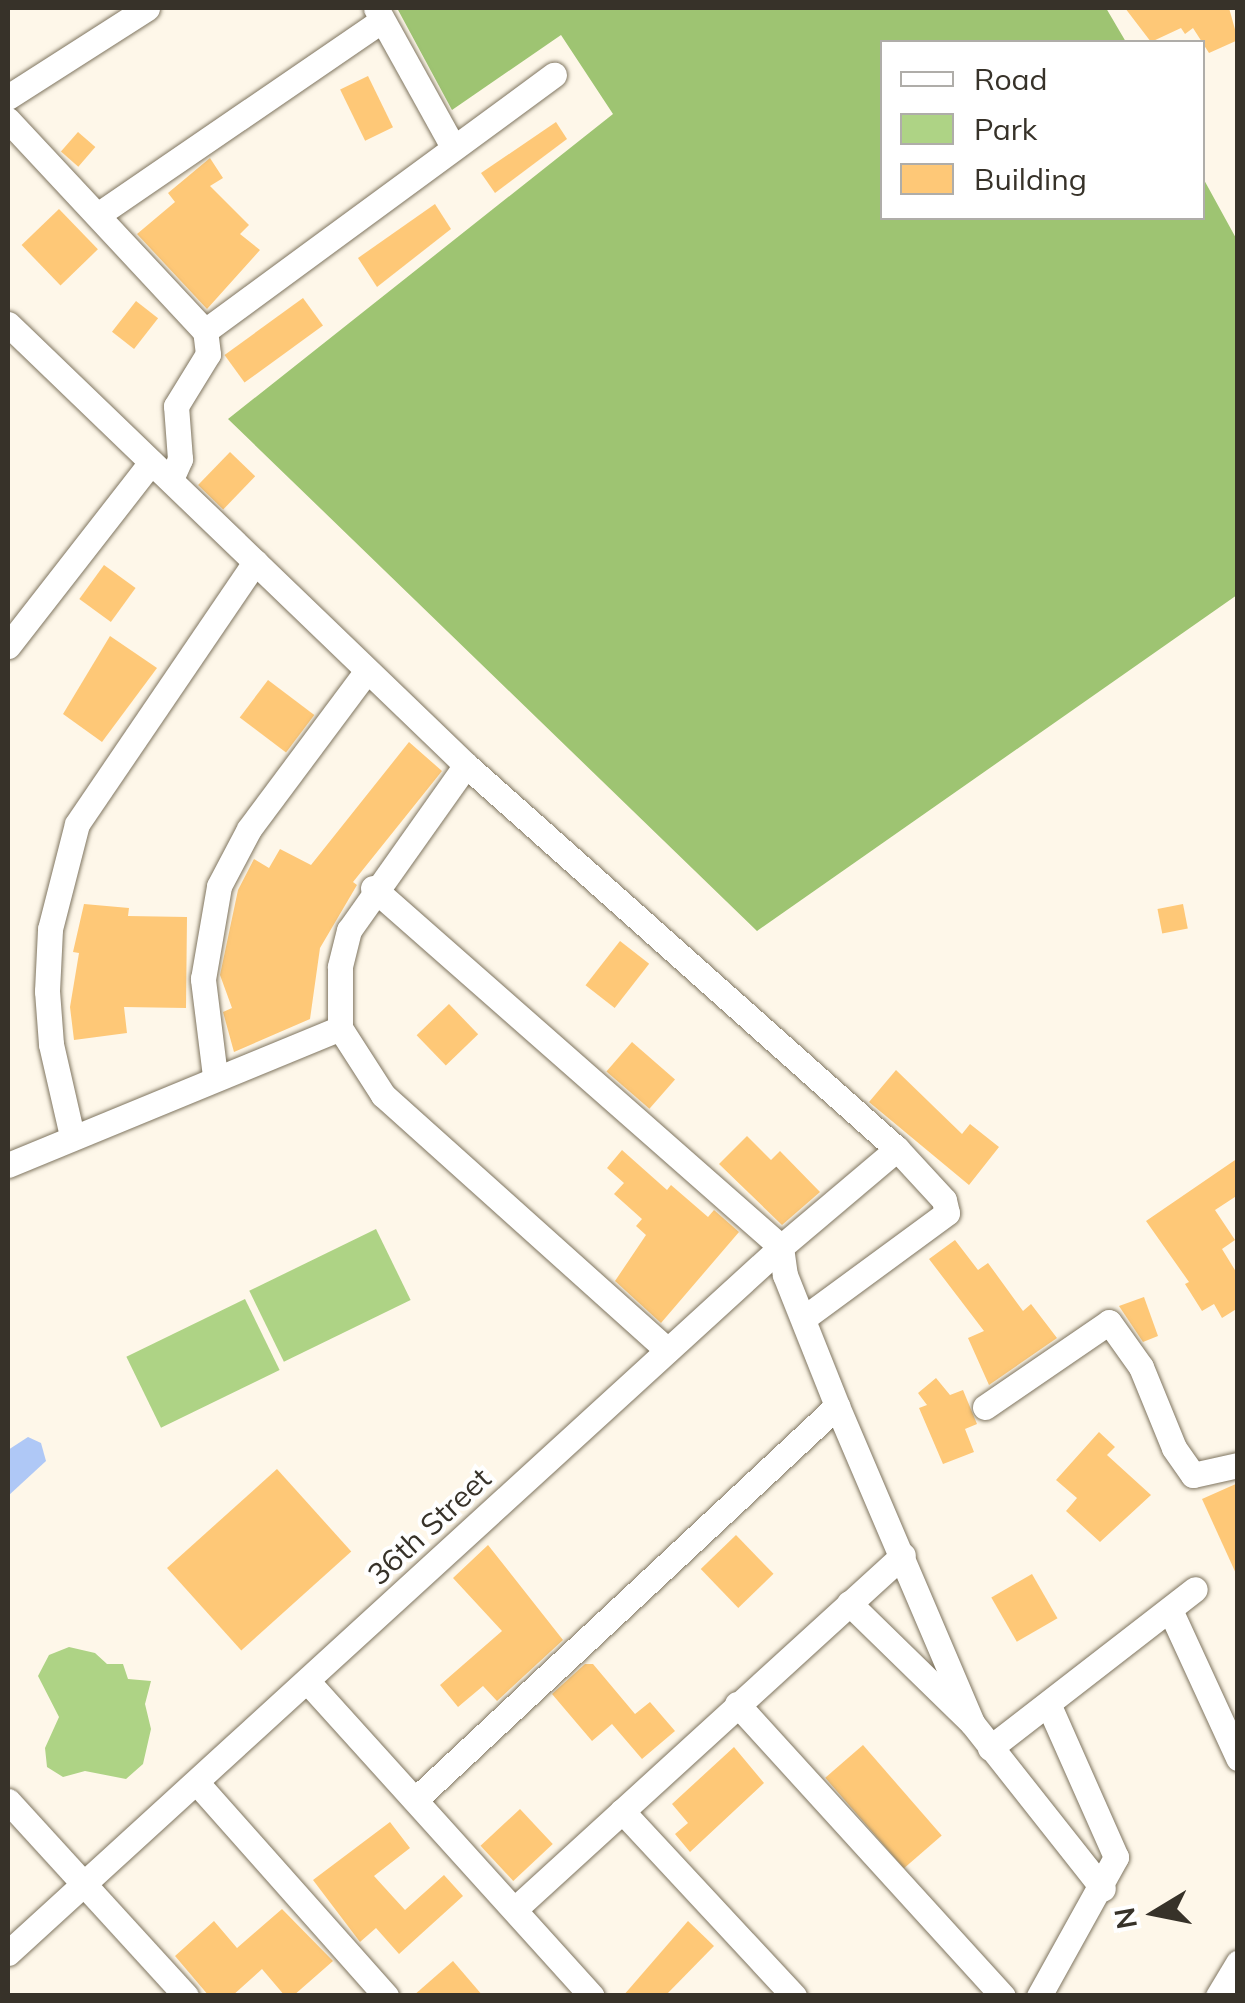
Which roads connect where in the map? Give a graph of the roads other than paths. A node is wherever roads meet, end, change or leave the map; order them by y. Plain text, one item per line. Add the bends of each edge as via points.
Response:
1 (147, 8) edge
2 (379, 14) edge
3 (554, 75) dead end
4 (8, 97) edge
5 (8, 120) edge
6 (453, 147) junction
7 (99, 214) junction
8 (8, 324) edge
9 (205, 331) junction
10 (161, 469) junction
11 (255, 562) junction
12 (8, 646) edge
13 (366, 672) junction
14 (466, 765) junction
15 (373, 888) junction
16 (340, 1028) junction
17 (214, 1076) junction
18 (72, 1136) junction
19 (897, 1150) junction
20 (8, 1165) edge
21 (781, 1246) junction
22 (804, 1318) junction
23 (667, 1350) junction
24 (838, 1406) junction
25 (985, 1407) dead end
26 (1238, 1466) edge
27 (903, 1555) junction
28 (1195, 1589) dead end
29 (849, 1603) junction
30 (1171, 1612) junction
31 (308, 1682) junction
32 (737, 1704) junction
33 (1049, 1706) junction
34 (972, 1723) junction
35 (990, 1748) junction
36 (1238, 1758) edge
37 (198, 1784) junction
38 (416, 1799) junction
39 (8, 1801) edge
40 (622, 1811) junction
41 (87, 1883) junction
42 (1103, 1890) junction
43 (515, 1909) junction
44 (8, 1953) edge
45 (1238, 1964) edge
46 (186, 1996) edge
47 (386, 1996) edge
48 (592, 1996) edge
49 (794, 1996) edge
50 (1002, 1996) edge
51 (1039, 1996) edge
52 (1218, 1996) edge

1 - 4 street
2 - 6 street
2 - 7 street
3 - 6 street
5 - 7 street
6 - 9 street
7 - 9 street
8 - 10 street
9 - 10 street via 208,354 176,406 180,458
10 - 11 street
10 - 12 street
11 - 13 street
11 - 18 street via 77,824 50,928 47,991 51,1044
13 - 14 street
13 - 17 street via 249,829 219,886 203,979
14 - 15 street
14 - 19 street
15 - 16 street via 349,930 340,968
15 - 21 street
16 - 17 street
16 - 23 street via 383,1094
17 - 18 street
18 - 20 street
19 - 21 street, 36th Street
19 - 22 street via 944,1200 947,1214
21 - 22 street
21 - 23 street, 36th Street
22 - 24 street
23 - 31 street, 36th Street
24 - 27 street
24 - 38 street
25 - 26 street via 1110,1322 1141,1367 1174,1448 1193,1475
27 - 29 street
27 - 34 street
28 - 30 street
29 - 32 street
29 - 34 street
30 - 33 street
30 - 36 street
31 - 37 street, 36th Street
31 - 38 street
32 - 40 street
32 - 50 street
33 - 35 street
33 - 42 street via 1116,1857
34 - 35 street
35 - 42 street
37 - 41 street, 36th Street
37 - 47 street
38 - 43 street
39 - 41 street
40 - 43 street
40 - 49 street
41 - 44 street, 36th Street
41 - 46 street
42 - 51 street
43 - 48 street
45 - 52 street

